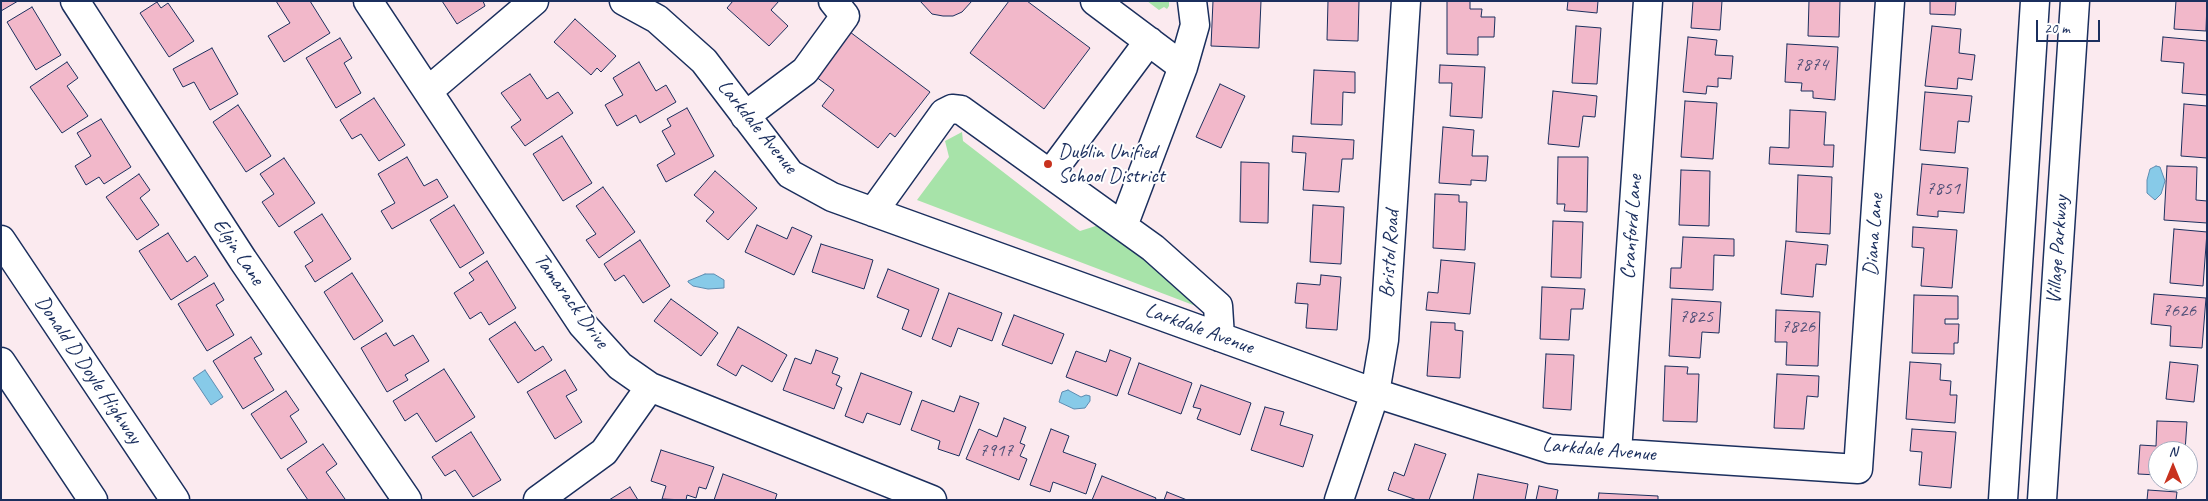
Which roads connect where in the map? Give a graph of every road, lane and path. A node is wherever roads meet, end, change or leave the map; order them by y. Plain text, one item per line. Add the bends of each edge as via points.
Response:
1 (75, 1) edge
2 (368, 1) edge
3 (534, 1) edge
4 (624, 1) edge
5 (833, 1) edge
6 (1095, 1) edge
7 (1192, 1) edge
8 (1406, 1) edge
9 (1648, 1) edge
10 (1890, 1) edge
11 (2035, 1) edge
12 (2075, 1) edge
13 (1149, 41) junction
14 (1183, 66) junction
15 (428, 91) junction
16 (744, 116) junction
17 (1050, 174) junction
18 (873, 212) junction
19 (1123, 226) junction
20 (1, 240) edge
21 (1220, 337) junction
22 (1, 362) edge
23 (650, 387) junction
24 (1376, 393) junction
25 (1617, 452) junction
26 (1858, 469) joint
27 (93, 500) edge
28 (175, 500) edge
29 (407, 500) edge
30 (538, 500) edge
31 (932, 500) edge
32 (1339, 500) edge
33 (2003, 500) edge
34 (2042, 500) edge

1 - 29 main road, Elgin Lane via 242,260
2 - 15 main road, Tamarack Drive
3 - 15 main road
4 - 16 main road, Larkdale Avenue via 657,19 704,61
5 - 16 main road via 845,16 805,71
6 - 13 main road
7 - 14 main road via 1194,25
8 - 24 main road, Bristol Road via 1384,340
9 - 25 main road, Cranford Lane
10 - 26 main road, Diana Lane
11 - 33 main road, Village Parkway
12 - 34 main road, Village Parkway
13 - 14 main road
13 - 17 main road
14 - 19 main road
15 - 23 main road, Tamarack Drive via 582,324 620,366
16 - 18 main road, Larkdale Avenue via 790,174 832,197
17 - 18 main road via 961,110 952,109 944,114
17 - 19 main road
18 - 21 main road, Larkdale Avenue
19 - 21 main road via 1218,306
20 - 28 main road, Donald D Doyle Highway
21 - 24 main road, Larkdale Avenue
22 - 27 main road
23 - 30 main road via 604,452
23 - 31 main road, Tamarack Drive
24 - 25 main road, Larkdale Avenue via 1550,449
24 - 32 main road, Bristol Road
25 - 26 main road, Larkdale Avenue

